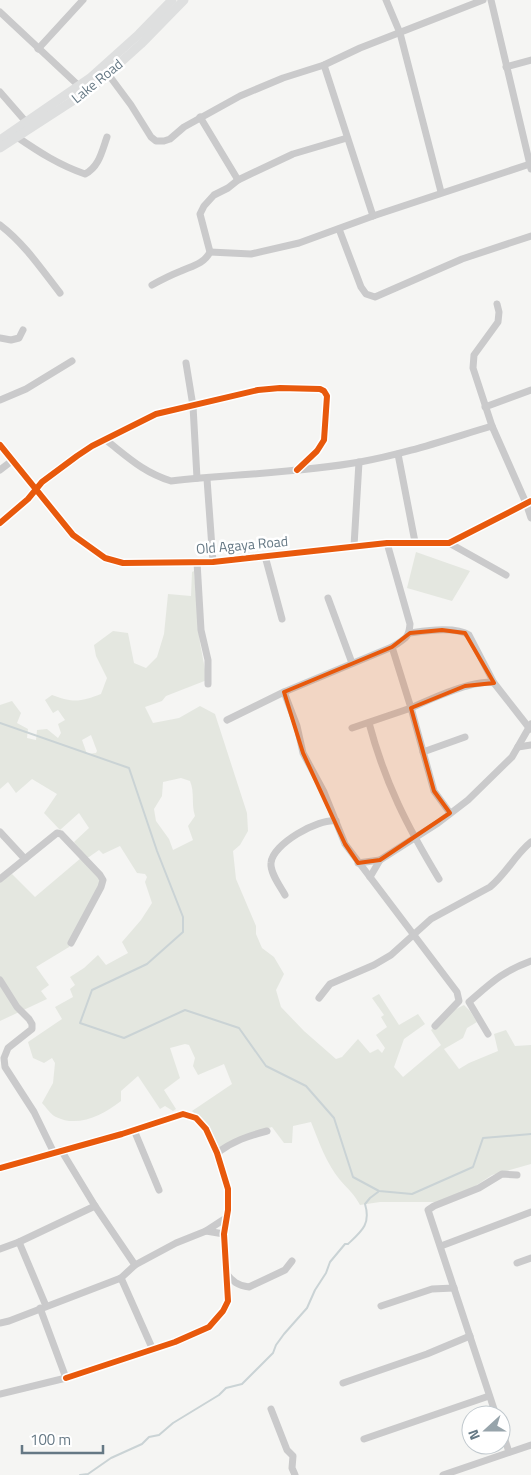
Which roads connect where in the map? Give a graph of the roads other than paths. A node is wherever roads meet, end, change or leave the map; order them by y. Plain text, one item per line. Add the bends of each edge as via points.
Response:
1 (83, 0) edge
2 (172, 0) edge
3 (184, 0) edge
4 (386, 0) edge
5 (483, 0) edge
6 (491, 0) edge
7 (0, 12) edge
8 (400, 32) junction
9 (38, 49) junction
10 (531, 60) edge
11 (324, 64) junction
12 (506, 67) junction
13 (108, 74) junction
14 (79, 86) junction
15 (0, 92) edge
16 (200, 117) junction
17 (27, 122) junction
18 (17, 137) junction
19 (107, 137) dead end
20 (348, 138) junction
21 (0, 140) edge
22 (0, 148) edge
23 (530, 166) edge
24 (238, 180) junction
25 (442, 192) junction
26 (373, 216) junction
27 (0, 225) edge
28 (339, 229) junction
29 (531, 236) edge
30 (210, 252) junction
31 (152, 285) dead end
32 (60, 293) dead end
33 (497, 304) dead end
34 (23, 330) dead end
35 (0, 338) edge
36 (72, 361) dead end
37 (186, 363) dead end
38 (531, 390) edge
39 (0, 400) edge
40 (193, 406) junction
41 (486, 407) junction
42 (492, 426) junction
43 (106, 440) junction
44 (0, 445) edge
45 (398, 454) junction
46 (13, 460) junction
47 (359, 462) junction
48 (0, 470) edge
49 (298, 470) junction
50 (197, 478) junction
51 (207, 478) junction
52 (36, 490) junction
53 (529, 502) edge
54 (531, 518) edge
55 (0, 523) edge
56 (415, 542) junction
57 (387, 543) junction
58 (448, 543) junction
59 (354, 546) junction
60 (265, 556) junction
61 (197, 562) junction
62 (213, 562) junction
63 (506, 575) dead end
64 (328, 598) dead end
65 (282, 618) dead end
66 (410, 633) junction
67 (392, 646) junction
68 (352, 663) junction
69 (494, 683) junction
70 (208, 684) dead end
71 (284, 692) junction
72 (411, 708) junction
73 (227, 720) dead end
74 (369, 723) junction
75 (530, 727) edge
76 (352, 728) dead end
77 (465, 737) dead end
78 (531, 745) edge
79 (518, 747) junction
80 (423, 752) junction
81 (450, 813) junction
82 (336, 821) junction
83 (0, 832) edge
84 (414, 838) junction
85 (531, 842) edge
86 (25, 859) junction
87 (380, 860) junction
88 (358, 863) junction
89 (370, 877) junction
90 (0, 879) edge
91 (439, 879) dead end
92 (285, 895) dead end
93 (412, 935) junction
94 (72, 943) dead end
95 (531, 961) edge
96 (0, 980) edge
97 (319, 998) dead end
98 (459, 1001) junction
99 (469, 1002) junction
100 (435, 1026) dead end
101 (488, 1034) dead end
102 (134, 1130) junction
103 (268, 1131) dead end
104 (58, 1152) junction
105 (217, 1153) junction
106 (0, 1168) edge
107 (517, 1175) dead end
108 (159, 1190) dead end
109 (95, 1206) junction
110 (531, 1212) edge
111 (226, 1218) junction
112 (206, 1231) junction
113 (224, 1234) junction
114 (18, 1242) junction
115 (441, 1246) junction
116 (0, 1249) edge
117 (531, 1258) edge
118 (292, 1261) dead end
119 (517, 1263) dead end
120 (135, 1265) junction
121 (225, 1273) junction
122 (121, 1278) junction
123 (454, 1288) junction
124 (381, 1306) dead end
125 (43, 1307) junction
126 (0, 1322) edge
127 (470, 1336) junction
128 (153, 1350) junction
129 (66, 1378) junction
130 (343, 1383) dead end
131 (0, 1394) edge
132 (489, 1396) junction
133 (492, 1405) edge
134 (271, 1408) dead end
135 (364, 1439) dead end
136 (531, 1445) edge
137 (511, 1451) edge
138 (500, 1455) edge
139 (295, 1475) edge
140 (442, 1475) edge

1 - 9 street
2 - 14 main road, Lake Road
3 - 13 main road, Lake Road
4 - 8 street
5 - 8 street
6 - 12 street
7 - 9 street
8 - 11 street
8 - 25 street
9 - 14 street
10 - 12 street
11 - 16 street via 240,96
11 - 20 street
12 - 23 street
13 - 16 street via 156,141 170,139
13 - 18 main road, Lake Road via 80,97
14 - 17 main road, Lake Road
15 - 17 street
16 - 24 street
17 - 21 main road, Lake Road
18 - 19 street via 51,160 85,174 97,165
18 - 22 main road, Lake Road
20 - 24 street via 293,154
20 - 26 street
23 - 25 street
24 - 30 street via 214,195 200,214
25 - 26 street
26 - 28 street
27 - 32 street via 36,262
28 - 29 street via 361,287 366,294 375,297 462,259
28 - 30 street via 269,251 250,254
30 - 31 street via 198,265
33 - 41 street via 498,322 474,355 473,368
34 - 35 street via 15,340
36 - 39 street
37 - 40 street
38 - 41 street
40 - 43 street via 156,414
40 - 49 street via 258,390 324,391 327,396 324,440
40 - 50 street
41 - 42 street
42 - 45 street
42 - 53 street
43 - 50 street via 156,476 172,481
43 - 52 street via 77,456
44 - 46 street, Old Agaya Road
45 - 47 street
45 - 56 street
46 - 48 street
46 - 52 street, Old Agaya Road
47 - 49 street
47 - 59 street
49 - 51 street
50 - 51 street
51 - 62 street
52 - 55 street
52 - 61 street, Old Agaya Road via 73,535 105,558 123,563
53 - 54 street
53 - 58 street, Old Agaya Road
56 - 57 street, Old Agaya Road
56 - 58 street, Old Agaya Road
57 - 59 street, Old Agaya Road
57 - 66 street
58 - 63 street
59 - 60 street, Old Agaya Road
60 - 62 street, Old Agaya Road
60 - 65 street
61 - 62 street, Old Agaya Road
61 - 70 street
64 - 68 street
66 - 67 street
66 - 69 street via 442,630 469,635
67 - 68 street
67 - 72 street
68 - 71 street
69 - 72 street via 488,681 465,686
69 - 75 street
71 - 73 street
71 - 82 street via 304,753
72 - 74 street
72 - 80 street
74 - 76 street
74 - 84 street via 378,755
75 - 79 street
77 - 80 street
78 - 79 street
79 - 81 street via 476,793
80 - 81 street via 434,791
81 - 84 street
82 - 88 street via 345,844
82 - 92 street via 319,823 296,835 275,852 271,866
83 - 86 street
84 - 87 street
84 - 91 street
85 - 93 street via 498,881 440,913
86 - 90 street
86 - 94 street via 57,833 61,834 103,880
87 - 88 street
87 - 89 street
88 - 89 street
89 - 93 street
93 - 97 street via 392,955 330,984
93 - 98 street via 451,983
95 - 99 street via 511,968
96 - 104 street via 32,1024 32,1029 8,1048 5,1067
98 - 99 street
98 - 100 street
99 - 101 street
102 - 104 street
102 - 105 street via 183,1114 196,1118 206,1129
102 - 108 street
103 - 105 street via 230,1143
104 - 106 street
104 - 109 street
105 - 111 street via 228,1189
107 - 115 street via 502,1174 479,1188 430,1208 428,1213
109 - 114 street
109 - 120 street
110 - 115 street
111 - 112 street
111 - 113 street
112 - 113 street
112 - 120 street
113 - 121 street
114 - 116 street
114 - 125 street
115 - 123 street
117 - 119 street
118 - 121 street via 285,1270 248,1287 232,1281
120 - 122 street
121 - 128 street via 228,1301 209,1327
122 - 125 street
122 - 128 street
123 - 124 street via 432,1289
123 - 127 street
125 - 126 street
125 - 129 street
127 - 130 street
127 - 132 street
128 - 129 street
129 - 131 street
132 - 133 street
132 - 135 street
134 - 139 street via 292,1456
136 - 137 street
138 - 140 street

